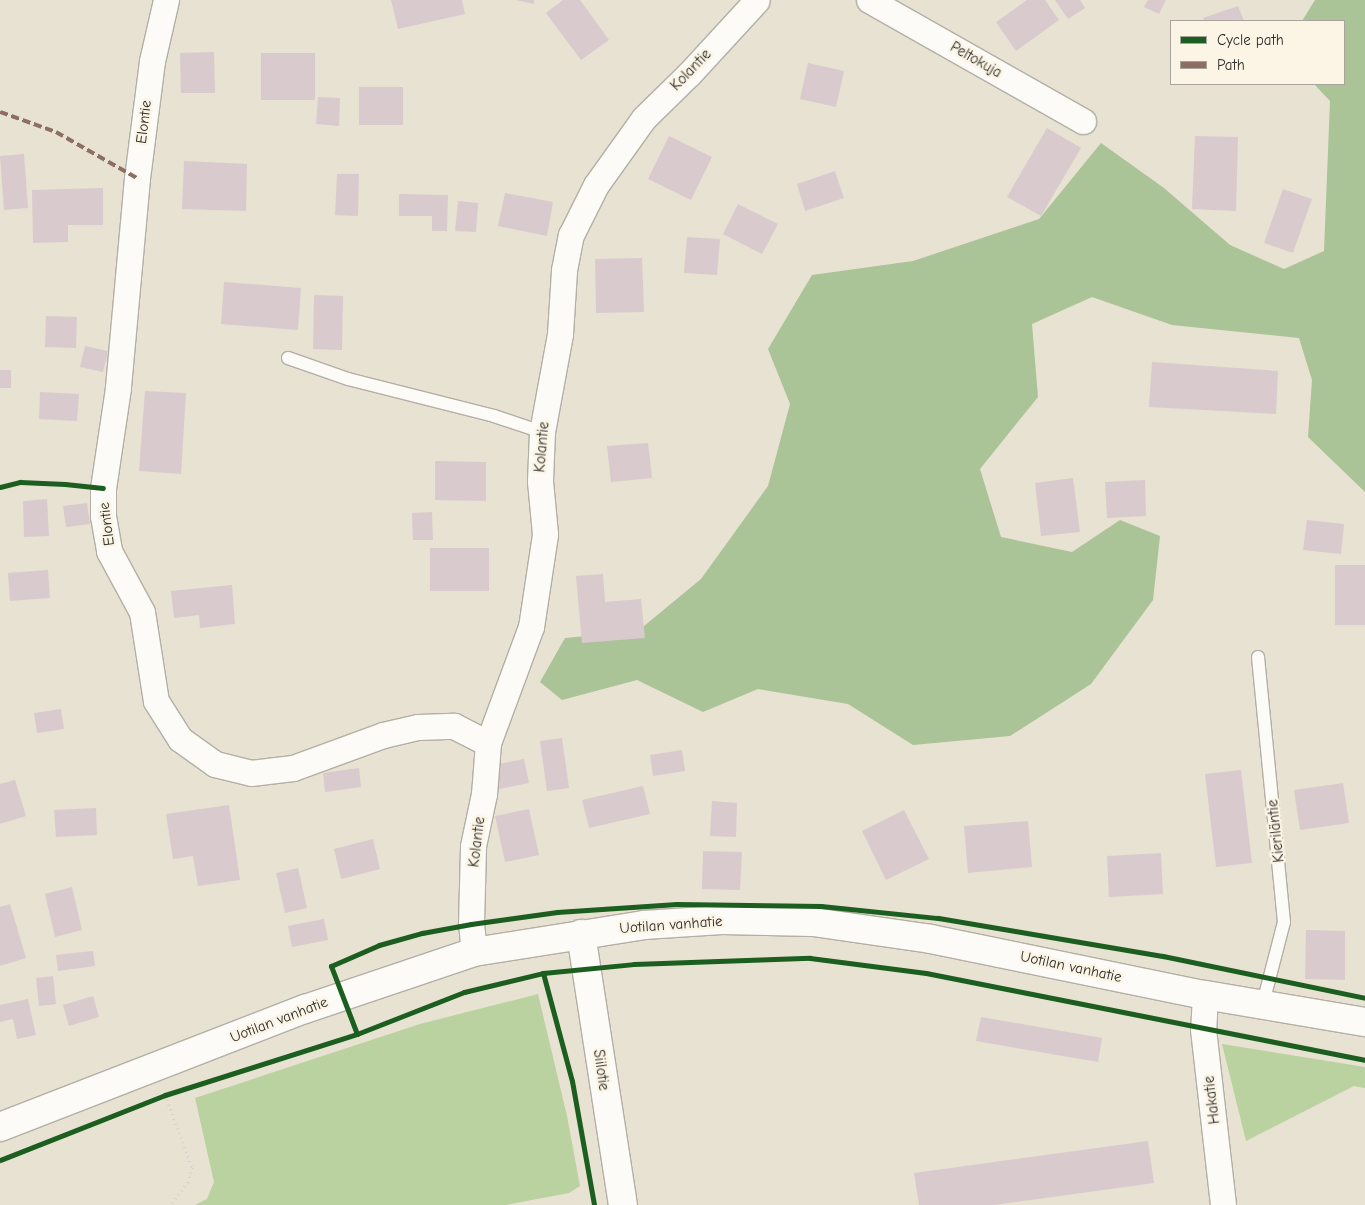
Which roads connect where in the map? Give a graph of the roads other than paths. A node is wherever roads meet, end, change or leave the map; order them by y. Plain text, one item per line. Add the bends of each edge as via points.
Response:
1 (166, 0) edge
2 (757, 0) edge
3 (869, 0) edge
4 (1083, 121) dead end
5 (288, 358) dead end
6 (542, 432) junction
7 (1258, 657) dead end
8 (488, 743) junction
9 (582, 934) junction
10 (474, 952) junction
11 (1205, 994) junction
12 (1263, 1004) junction
13 (1365, 1022) edge
14 (0, 1127) edge
15 (623, 1205) edge
16 (1223, 1205) edge

1 - 8 street, Elontie via 151,71 137,178 118,388 103,488 103,516 109,550 142,612 156,701 180,739 215,764 251,773 293,768 383,735 418,727 454,726
2 - 6 street, Kolantie via 644,118 596,185 571,235 564,270 560,334
3 - 4 street, Peltokuja
5 - 6 lane via 348,379 494,416
6 - 8 street, Kolantie via 540,481 545,534 531,627
7 - 12 lane, Kieriläntie via 1284,922
8 - 10 street, Kolantie via 484,794 473,846 470,924
9 - 10 main road, Uotilan vanhatie
9 - 11 main road, Uotilan vanhatie via 644,925 722,920 813,922 931,939
9 - 15 main road, Siilotie
10 - 14 main road, Uotilan vanhatie via 305,1009
11 - 12 main road, Uotilan vanhatie
11 - 16 street, Hakatie via 1203,1030
12 - 13 main road, Uotilan vanhatie

